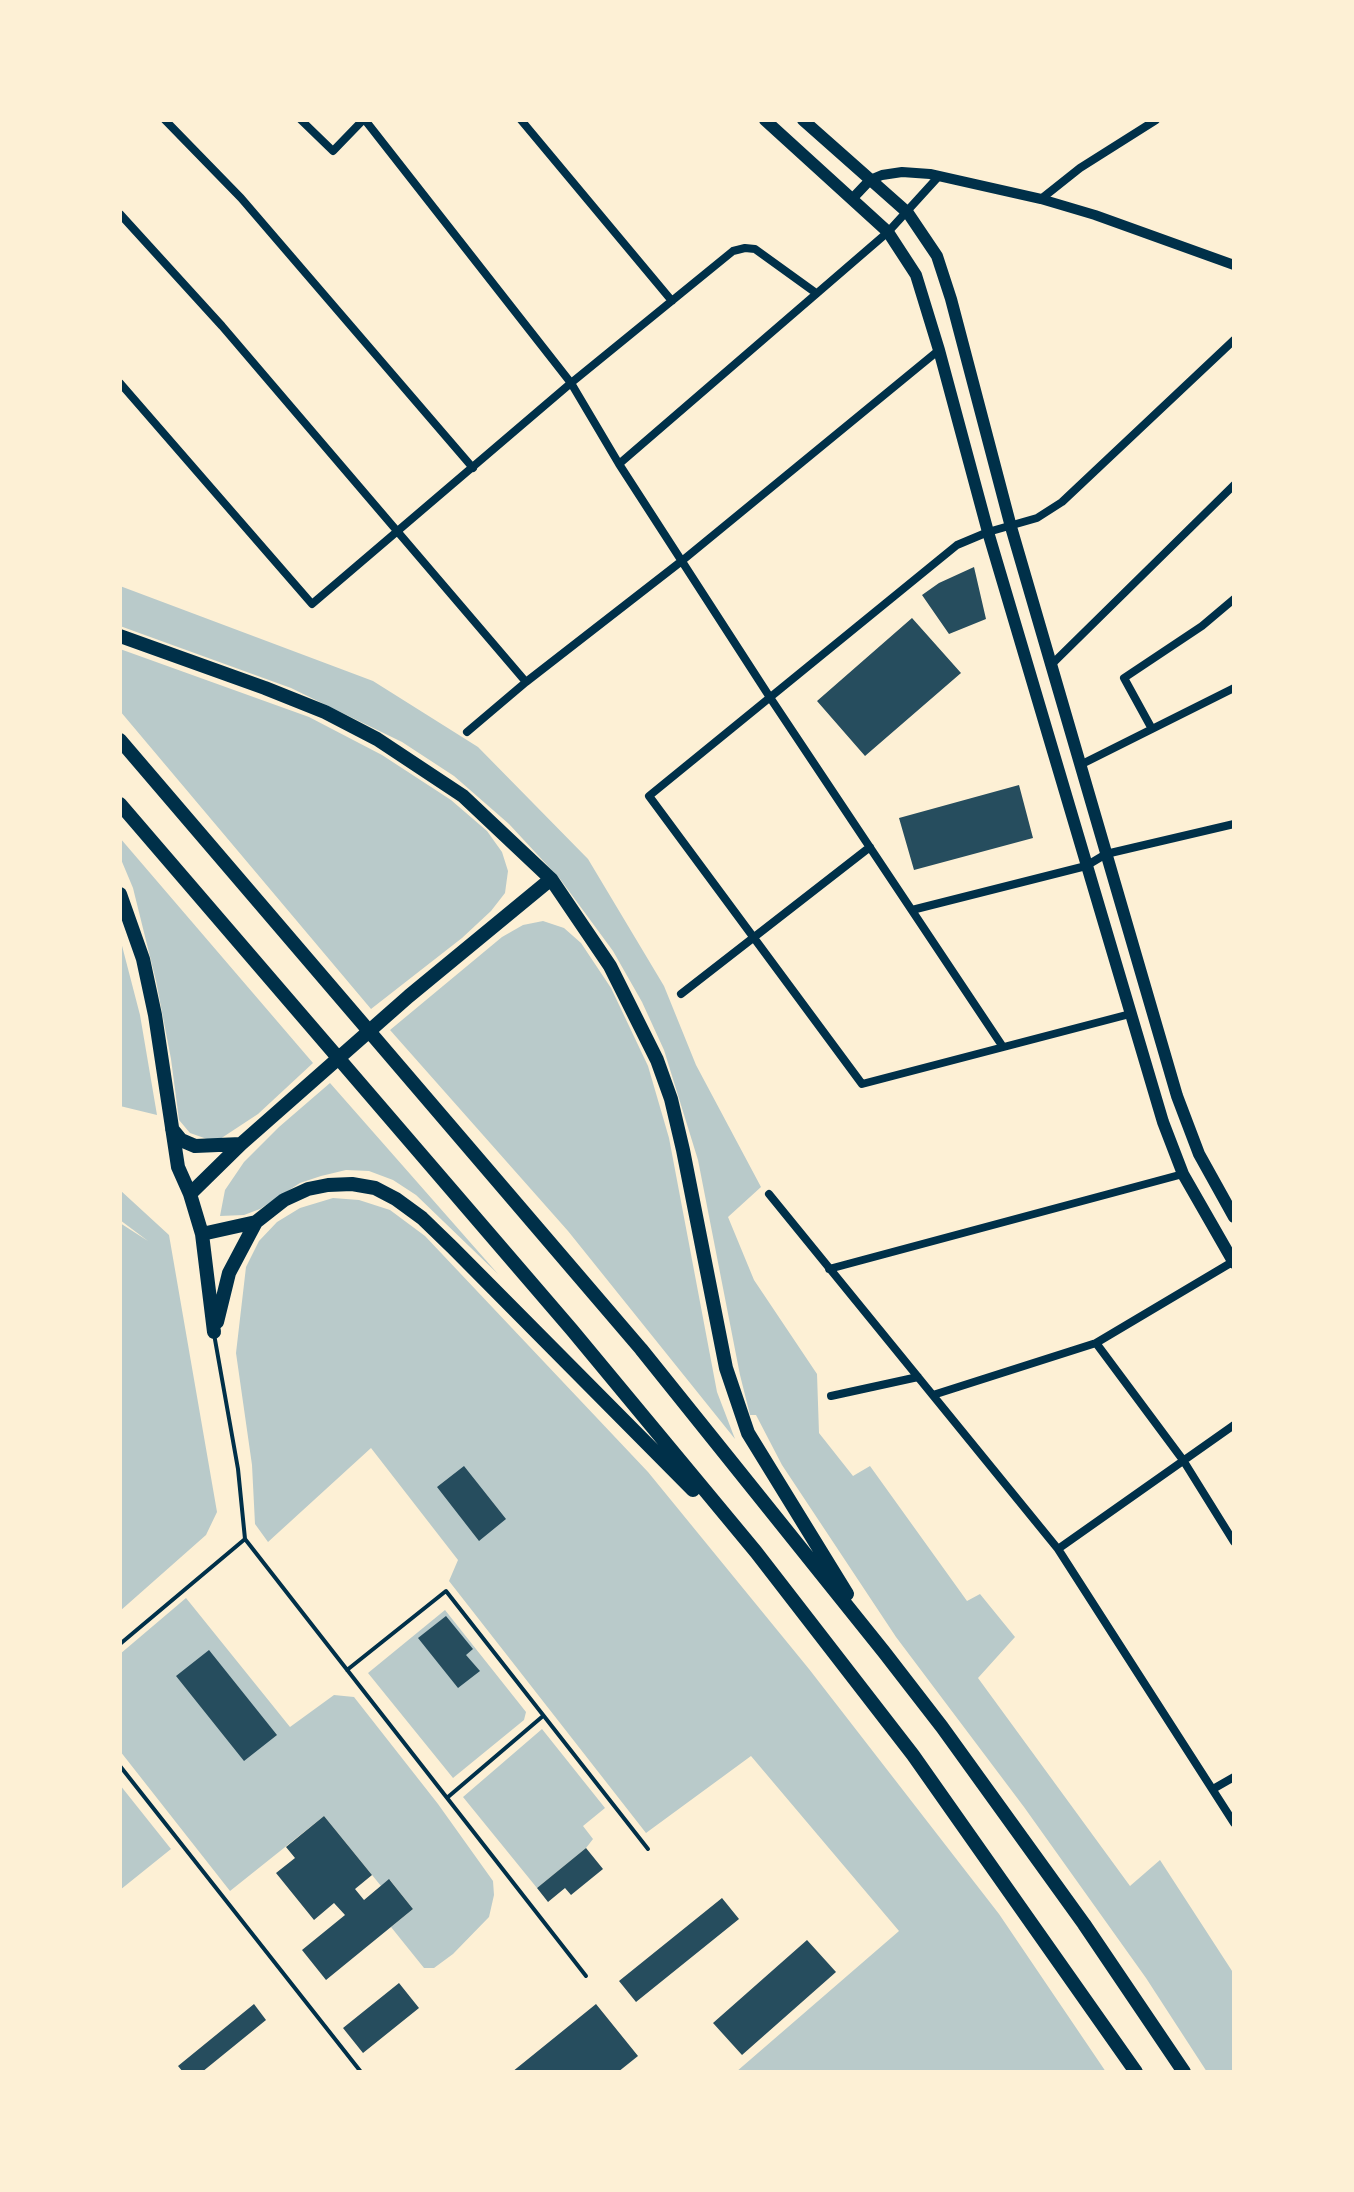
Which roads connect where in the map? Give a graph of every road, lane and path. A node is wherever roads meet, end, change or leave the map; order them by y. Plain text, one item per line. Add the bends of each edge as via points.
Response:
1 (165, 120) edge
2 (301, 120) edge
3 (364, 120) edge
4 (521, 120) edge
5 (765, 120) edge
6 (803, 120) edge
7 (1156, 120) edge
8 (939, 176) junction
9 (870, 180) junction
10 (852, 199) junction
11 (1041, 199) junction
12 (908, 213) junction
13 (120, 214) edge
14 (888, 232) junction
15 (1234, 265) edge
16 (816, 293) junction
17 (672, 301) junction
18 (1234, 340) edge
19 (939, 350) junction
20 (120, 383) edge
21 (571, 383) junction
22 (619, 464) junction
23 (473, 468) junction
24 (1234, 485) edge
25 (1011, 527) junction
26 (398, 531) junction
27 (988, 532) junction
28 (683, 560) junction
29 (1234, 599) edge
30 (120, 636) edge
31 (1051, 665) junction
32 (526, 682) junction
33 (1234, 688) edge
34 (771, 699) junction
35 (1152, 729) junction
36 (467, 732) dead end
37 (120, 740) edge
38 (1080, 765) junction
39 (120, 804) edge
40 (1234, 824) edge
41 (870, 847) junction
42 (1106, 854) junction
43 (1086, 866) junction
44 (551, 879) junction
45 (120, 894) edge
46 (912, 910) junction
47 (754, 937) junction
48 (681, 994) dead end
49 (1130, 1014) junction
50 (1003, 1047) junction
51 (172, 1129) junction
52 (241, 1144) junction
53 (1183, 1174) junction
54 (190, 1194) junction
55 (769, 1194) dead end
56 (1234, 1217) edge
57 (256, 1222) junction
58 (202, 1234) junction
59 (1234, 1262) edge
60 (829, 1269) junction
61 (214, 1332) junction
62 (1096, 1343) junction
63 (918, 1377) junction
64 (933, 1395) junction
65 (831, 1396) dead end
66 (1234, 1425) edge
67 (1183, 1460) junction
68 (245, 1539) junction
69 (1234, 1542) edge
70 (1058, 1549) junction
71 (756, 1552) junction
72 (120, 1644) edge
73 (884, 1652) junction
74 (347, 1670) junction
75 (543, 1716) junction
76 (120, 1766) edge
77 (1234, 1777) edge
78 (1213, 1789) junction
79 (448, 1797) junction
80 (1234, 1823) edge
81 (648, 1849) dead end
82 (586, 1976) dead end
83 (361, 2072) edge
84 (1136, 2072) edge
85 (1184, 2072) edge

1 - 23 street via 241,198
2 - 3 street via 333,151
3 - 21 street
4 - 17 street
5 - 10 main road
6 - 9 main road
7 - 11 street
8 - 9 street via 902,172
8 - 11 street
8 - 12 street
9 - 10 street
9 - 12 main road
10 - 14 main road
11 - 15 street
12 - 14 street
12 - 25 main road via 944,276
13 - 26 street
14 - 16 street
14 - 19 main road via 916,275
16 - 17 street via 767,256 745,248 733,251
16 - 22 street
17 - 21 street
18 - 25 street via 1062,502
19 - 27 main road
19 - 28 street
20 - 26 street via 312,604
21 - 22 street
21 - 23 street
22 - 28 street
23 - 26 street
24 - 31 street
25 - 27 street
25 - 31 main road
26 - 32 street
27 - 34 street via 957,545
27 - 43 main road
28 - 32 street
28 - 34 street
29 - 35 street via 1124,678
30 - 44 highway via 325,712 377,739 463,796
31 - 38 main road
32 - 36 street
33 - 35 street
34 - 41 street
34 - 47 street via 649,796
35 - 38 street
37 - 73 highway via 630,1337
38 - 42 main road
39 - 71 highway
40 - 42 street
41 - 46 street
41 - 47 street
42 - 43 street
42 - 56 main road via 1186,1122
43 - 46 street
43 - 49 main road
44 - 52 highway
44 - 73 highway via 610,966 671,1099 726,1368 748,1433
45 - 51 highway via 143,959
46 - 50 street
47 - 48 street
47 - 50 street via 862,1084
49 - 50 street
49 - 53 main road
51 - 52 highway via 195,1146
51 - 54 highway via 178,1167
52 - 54 highway
53 - 59 main road
53 - 60 street
54 - 58 highway
55 - 60 street
57 - 58 highway
57 - 61 highway via 229,1273
57 - 71 highway via 284,1200 328,1185 375,1188 396,1199 453,1248
58 - 61 highway
59 - 62 street
60 - 63 street
61 - 68 lane
62 - 64 street
62 - 67 street
63 - 64 street
63 - 65 street
64 - 70 street
66 - 67 street
67 - 69 street
67 - 70 street
68 - 72 lane
68 - 74 lane
70 - 78 street
71 - 84 highway via 913,1755
73 - 85 highway via 1075,1912
74 - 75 lane via 446,1591
74 - 79 lane
75 - 79 lane
75 - 81 lane
76 - 83 lane
77 - 78 street
78 - 80 street
79 - 82 lane

